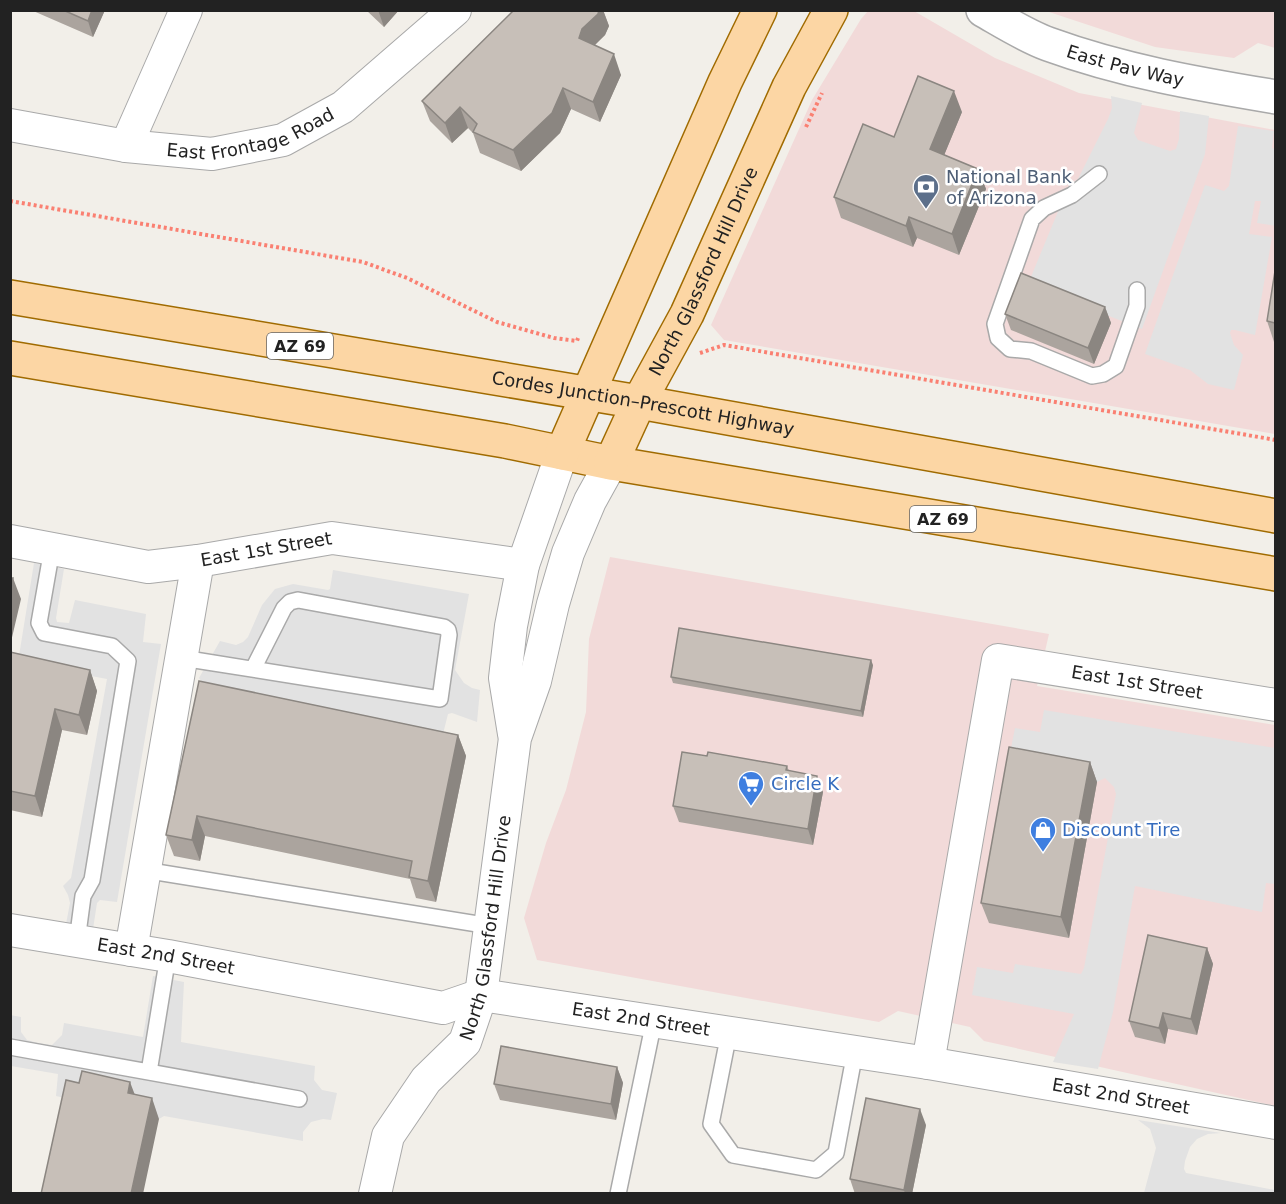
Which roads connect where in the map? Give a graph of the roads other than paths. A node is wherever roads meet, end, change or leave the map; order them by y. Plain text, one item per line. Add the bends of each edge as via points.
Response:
1 (186, 10) edge
2 (455, 10) edge
3 (760, 10) edge
4 (807, 10) edge
5 (831, 10) edge
6 (983, 10) edge
7 (789, 87) junction
8 (1275, 93) edge
9 (10, 125) edge
10 (126, 146) junction
11 (1099, 174) dead end
12 (1137, 290) dead end
13 (10, 297) edge
14 (10, 358) edge
15 (590, 394) junction
16 (639, 402) junction
17 (562, 453) junction
18 (611, 463) junction
19 (1275, 516) edge
20 (10, 541) edge
21 (1115, 546) junction
22 (52, 549) junction
23 (198, 561) junction
24 (523, 565) junction
25 (1275, 574) edge
26 (1275, 597) edge
27 (182, 658) junction
28 (253, 669) junction
29 (1275, 705) edge
30 (515, 738) junction
31 (144, 870) junction
32 (490, 926) junction
33 (10, 930) edge
34 (77, 941) junction
35 (131, 950) junction
36 (168, 956) junction
37 (481, 995) junction
38 (654, 1021) junction
39 (729, 1033) junction
40 (10, 1047) edge
41 (855, 1052) junction
42 (928, 1063) junction
43 (149, 1072) junction
44 (299, 1099) dead end
45 (1275, 1123) edge
46 (375, 1194) edge
47 (618, 1194) edge

1 - 10 street
2 - 10 street, East Frontage Road via 343,107 283,140 212,154
3 - 15 main road, North Glassford Hill Drive
4 - 7 main road via 788,42
5 - 7 main road, North Glassford Hill Drive
6 - 8 street, East Pav Way via 1047,44 1162,78
7 - 16 main road, North Glassford Hill Drive via 687,314
9 - 10 street, East Frontage Road
11 - 12 lane via 1032,219 994,324 998,338 1010,349 1031,351 1092,375 1103,374 1116,366 1137,306
13 - 15 main road, Cordes Junction–Prescott Highway / AZ 69
14 - 17 main road, AZ 69
15 - 16 main road, Cordes Junction–Prescott Highway / AZ 69
15 - 17 main road, North Glassford Hill Drive
16 - 18 main road, North Glassford Hill Drive
16 - 19 main road, Cordes Junction–Prescott Highway / AZ 69
17 - 18 main road, AZ 69
17 - 24 street, North Glassford Hill Drive
18 - 21 main road, AZ 69
18 - 30 street, North Glassford Hill Drive via 568,553 535,681
20 - 22 street, East 1st Street
21 - 25 main road, AZ 69
21 - 26 main road via 1220,587
22 - 23 street, East 1st Street via 148,567
22 - 34 lane via 39,623 44,633 112,646 128,661 92,880 83,896
23 - 24 street, East 1st Street via 332,538
23 - 27 street
24 - 30 street, North Glassford Hill Drive via 505,678
27 - 28 lane
27 - 31 street
28 - 28 lane via 284,608 298,600 444,627 449,635 440,699
29 - 42 street, East 1st Street via 998,660
30 - 32 street, North Glassford Hill Drive
31 - 32 lane
31 - 35 street
32 - 37 street, North Glassford Hill Drive
33 - 34 street, East 2nd Street
34 - 35 street, East 2nd Street
35 - 36 street, East 2nd Street
36 - 37 street, East 2nd Street via 443,1008
36 - 43 lane
37 - 38 street, East 2nd Street
37 - 46 street, North Glassford Hill Drive via 465,1042 426,1080 388,1136
38 - 39 street, East 2nd Street
38 - 47 lane
39 - 41 street, East 2nd Street
39 - 41 lane via 711,1124 734,1155 816,1170 837,1153
40 - 43 lane
41 - 42 street, East 2nd Street
42 - 45 street, East 2nd Street
43 - 44 lane

